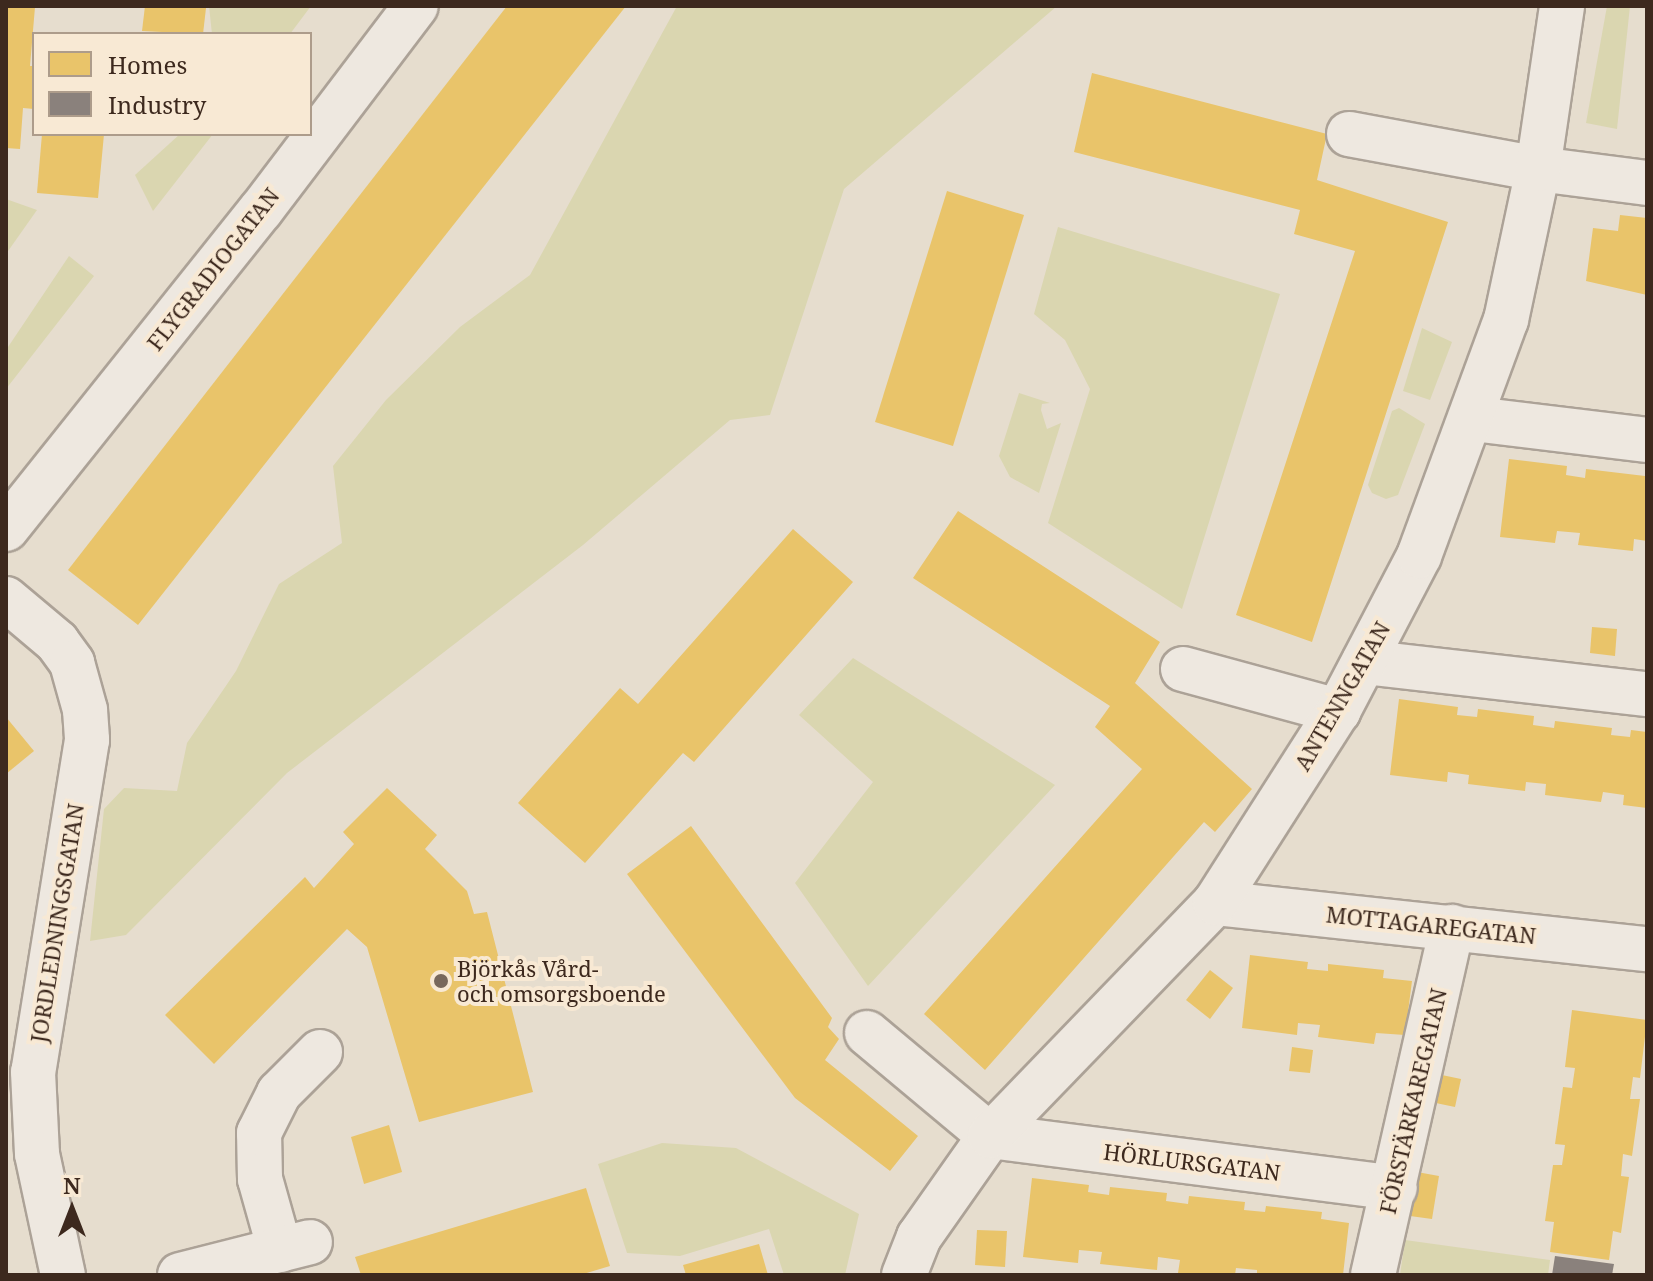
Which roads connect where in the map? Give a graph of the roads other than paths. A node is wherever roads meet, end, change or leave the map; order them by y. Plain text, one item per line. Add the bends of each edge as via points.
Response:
1 (416, 6) edge
2 (1562, 6) edge
3 (1349, 134) dead end
4 (1538, 169) junction
5 (1647, 183) edge
6 (1474, 419) junction
7 (1647, 440) edge
8 (6, 529) edge
9 (6, 599) edge
10 (1364, 662) junction
11 (1183, 669) dead end
12 (1647, 694) edge
13 (1338, 711) junction
14 (1215, 903) junction
15 (1452, 927) junction
16 (1647, 949) edge
17 (867, 1033) dead end
18 (320, 1052) dead end
19 (990, 1136) junction
20 (1395, 1188) junction
21 (63, 1275) edge
22 (180, 1275) edge
23 (904, 1275) edge
24 (1373, 1275) edge

1 - 8 street, FLYGRADIOGATAN
2 - 4 street, ANTENNGATAN
3 - 4 street
4 - 5 street
4 - 6 street, ANTENNGATAN via 1506,320
6 - 7 street
6 - 10 street, ANTENNGATAN via 1419,556
9 - 21 street, JORDLEDNINGSGATAN via 57,642 72,663 85,710 87,740 33,1072 37,1154
10 - 12 street
10 - 13 street, ANTENNGATAN
11 - 13 street
13 - 14 street, ANTENNGATAN
14 - 15 street, MOTTAGAREGATAN
14 - 19 street, ANTENNGATAN
15 - 16 street, MOTTAGAREGATAN
15 - 20 street, FÖRSTÄRKAREGATAN
17 - 19 street
18 - 22 street via 279,1093 259,1133 260,1179 295,1246
19 - 20 street, HÖRLURSGATAN
19 - 23 street, ANTENNGATAN via 919,1237
20 - 24 street, FÖRSTÄRKAREGATAN

